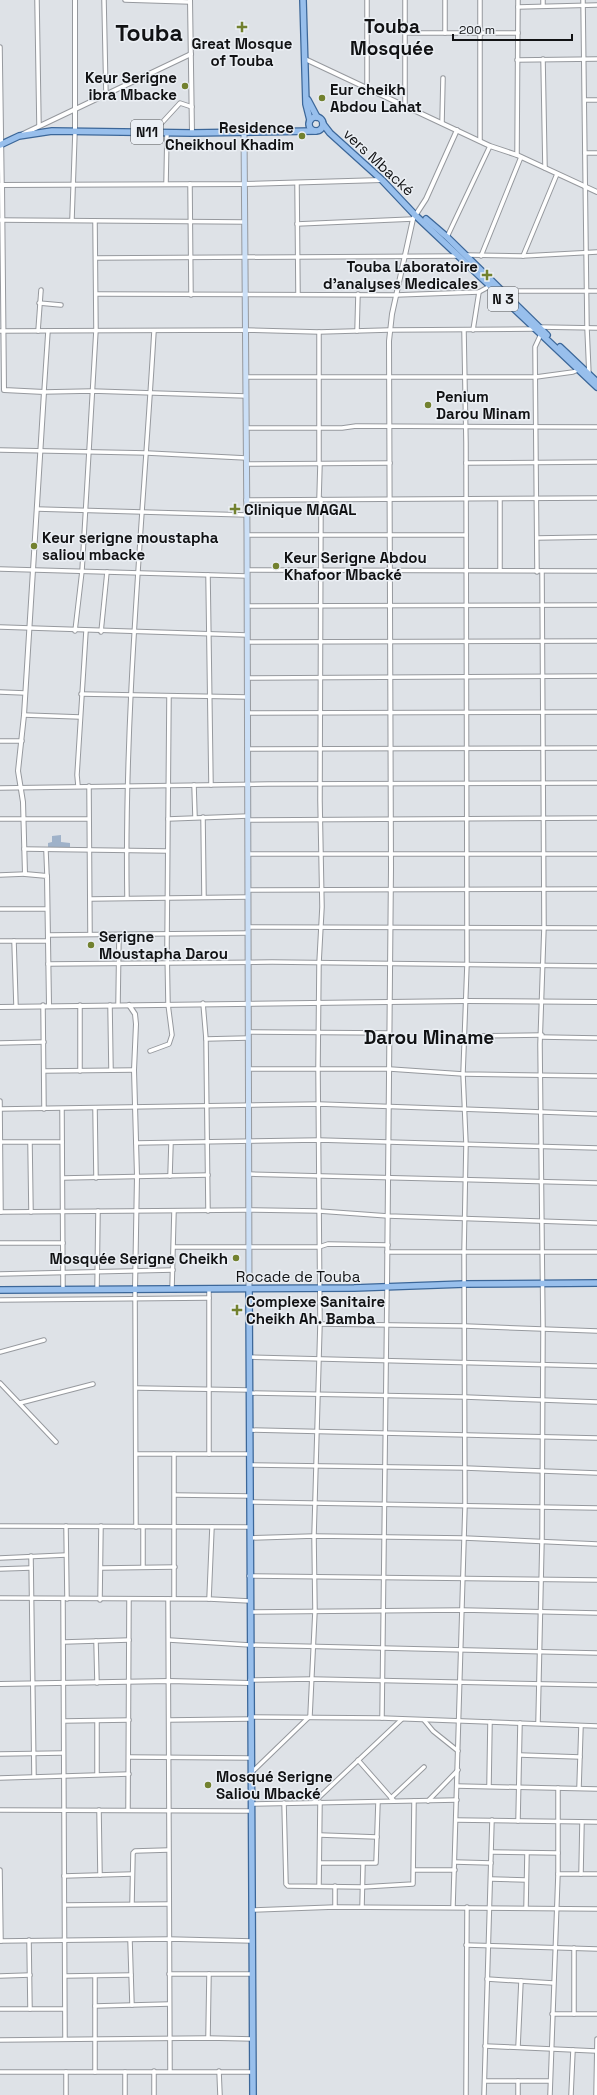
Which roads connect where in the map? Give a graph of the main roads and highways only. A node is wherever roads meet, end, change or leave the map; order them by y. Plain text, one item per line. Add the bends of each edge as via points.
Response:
1 (304, 0) edge
2 (306, 97) junction
3 (317, 117) junction
4 (309, 121) junction
5 (320, 128) junction
6 (244, 131) junction
7 (297, 131) junction
8 (1, 144) edge
9 (415, 216) junction
10 (462, 255) junction
11 (538, 328) junction
12 (589, 377) junction
13 (597, 382) edge
14 (597, 388) edge
15 (597, 1283) edge
16 (249, 1289) junction
17 (0, 1290) edge
18 (253, 2095) edge

1 - 2 main road
2 - 3 main road
2 - 4 main road
3 - 4 main road
3 - 5 main road via 322,120
4 - 5 main road via 310,128
4 - 7 main road
5 - 7 main road
5 - 9 main road, vers Mbacké / N 3 via 330,133 382,180
6 - 7 main road, N11
6 - 8 main road, N11 via 52,131 19,136
6 - 16 main road
9 - 10 main road, vers Mbacké / N 3
9 - 10 main road, vers Mbacké / N 3 via 447,237
10 - 11 main road, vers Mbacké / N 3
10 - 11 main road, vers Mbacké / N 3 via 490,286
11 - 12 main road, vers Mbacké / N 3
11 - 12 main road, vers Mbacké / N 3 via 578,370
12 - 13 main road, vers Mbacké / N 3
12 - 14 main road, vers Mbacké / N 3
15 - 16 main road, Rocade de Touba
16 - 17 main road, Rocade de Touba
16 - 18 main road

